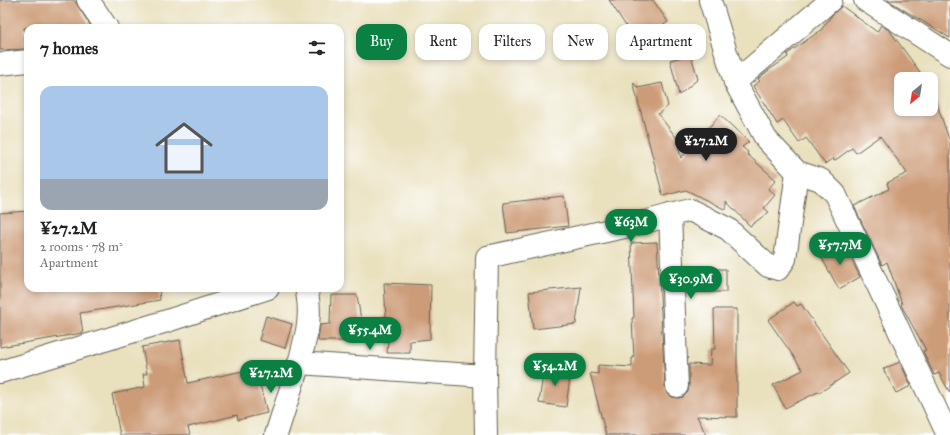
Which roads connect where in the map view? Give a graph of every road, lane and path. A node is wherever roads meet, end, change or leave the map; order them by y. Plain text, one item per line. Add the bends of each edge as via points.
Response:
1 (88, 0) edge
2 (710, 0) edge
3 (831, 0) edge
4 (865, 0) edge
5 (104, 24) edge
6 (950, 55) edge
7 (24, 61) edge
8 (0, 64) edge
9 (735, 82) junction
10 (797, 172) junction
11 (670, 215) junction
12 (256, 292) edge
13 (307, 292) edge
14 (299, 363) junction
15 (0, 372) edge
16 (484, 376) junction
17 (678, 386) dead end
18 (276, 435) edge
19 (486, 435) edge
20 (948, 435) edge

1 - 5 street
2 - 9 street
3 - 9 street
4 - 6 street
7 - 8 street
9 - 10 street via 766,139
10 - 11 street via 785,259 778,269 768,266 728,229 690,210
10 - 20 street via 820,180 835,194
11 - 16 street via 487,257
11 - 17 street
12 - 15 street
13 - 14 street via 310,321
14 - 16 street
14 - 18 street
16 - 19 street

